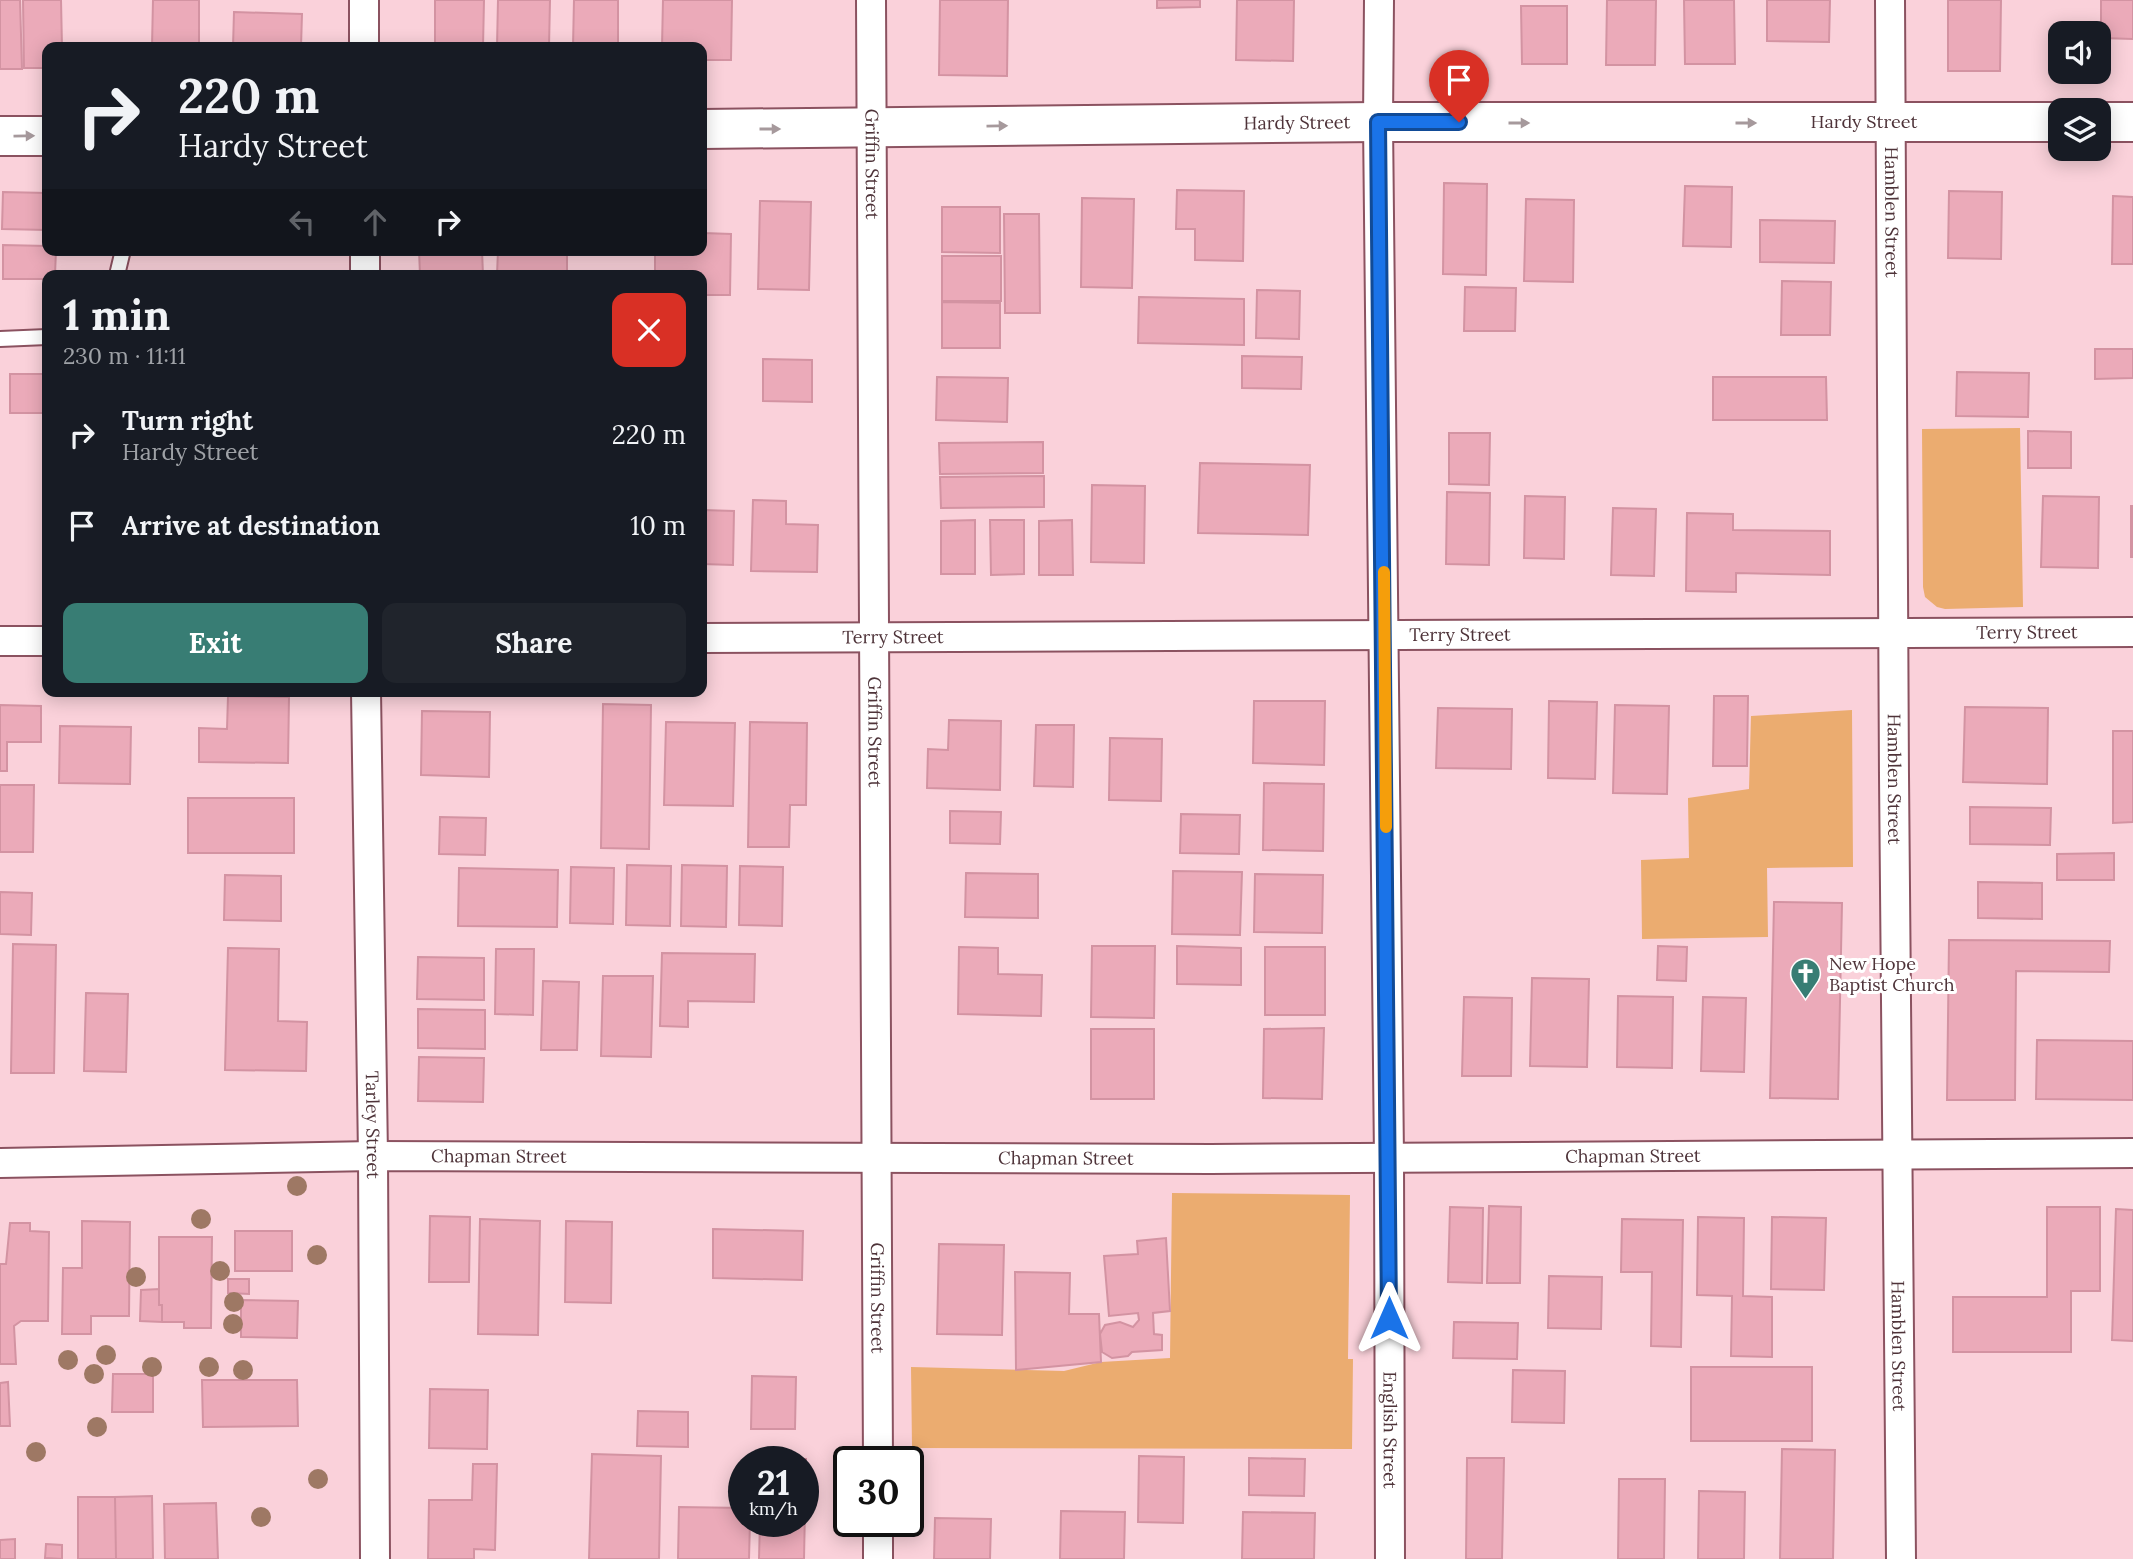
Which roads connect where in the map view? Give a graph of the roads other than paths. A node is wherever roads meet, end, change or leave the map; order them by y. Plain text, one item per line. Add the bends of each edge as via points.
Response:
1 (364, 0) edge
2 (871, 0) edge
3 (1379, 0) edge
4 (1890, 0) edge
5 (364, 42) edge
6 (1378, 122) junction
7 (2048, 122) edge
8 (2111, 122) edge
9 (2133, 122) edge
10 (1891, 124) junction
11 (871, 128) junction
12 (707, 129) edge
13 (0, 136) edge
14 (42, 136) edge
15 (42, 337) edge
16 (0, 340) edge
17 (2133, 632) edge
18 (1895, 634) junction
19 (1384, 637) junction
20 (707, 638) edge
21 (874, 638) junction
22 (0, 641) edge
23 (42, 641) edge
24 (366, 697) edge
25 (2133, 1153) edge
26 (1895, 1154) junction
27 (373, 1156) junction
28 (1389, 1158) junction
29 (876, 1159) junction
30 (0, 1163) edge
31 (878, 1446) edge
32 (878, 1537) edge
33 (375, 1559) edge
34 (878, 1559) edge
35 (1390, 1559) edge
36 (1901, 1559) edge

1 - 5 street
2 - 11 street, Griffin Street
3 - 6 street, English Street
4 - 10 street, Hamblen Street
6 -> 10 main road, Hardy Street
11 -> 6 main road, Hardy Street
6 - 19 street, English Street
7 - 10 main road, Hardy Street
8 - 9 main road
10 - 18 street, Hamblen Street
12 -> 11 main road, Hardy Street
11 - 21 street, Griffin Street
13 -> 14 main road
15 - 16 lane
17 - 18 street, Terry Street
18 - 19 street, Terry Street
18 - 26 street, Hamblen Street
19 - 21 street, Terry Street
19 - 28 street, English Street
20 - 21 street, Terry Street
21 - 29 street, Griffin Street
22 - 23 street
24 - 27 street, Tarley Street
25 - 26 street, Chapman Street
26 - 28 street, Chapman Street
26 - 36 street, Hamblen Street
27 - 29 street, Chapman Street
27 - 30 street, Chapman Street
27 - 33 street, Tarley Street
28 - 29 street, Chapman Street
28 - 35 street, English Street
29 - 31 street, Griffin Street
32 - 34 street

